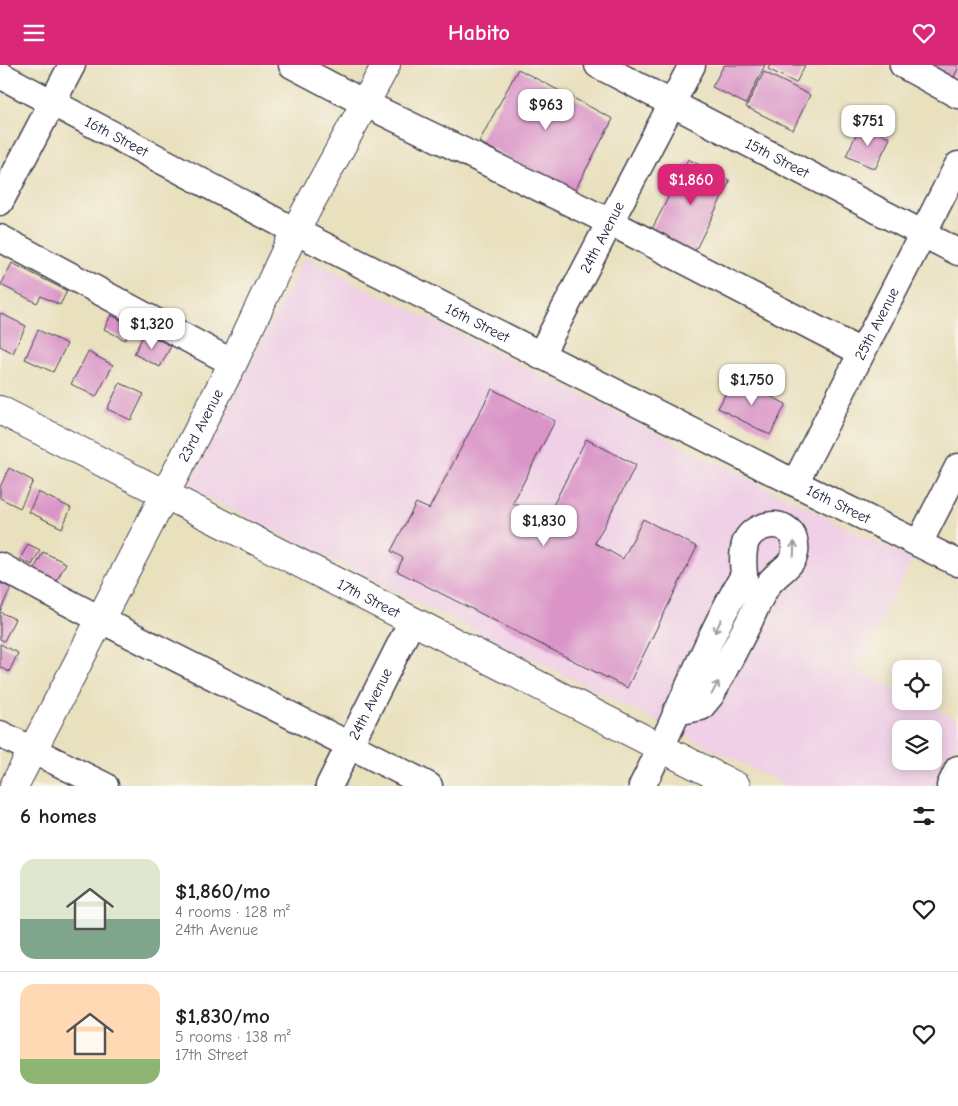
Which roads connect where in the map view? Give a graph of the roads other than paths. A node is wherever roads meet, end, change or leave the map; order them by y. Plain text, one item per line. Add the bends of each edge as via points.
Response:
1 (72, 65) edge
2 (292, 65) edge
3 (386, 65) edge
4 (598, 65) edge
5 (692, 65) edge
6 (903, 65) edge
7 (0, 75) edge
8 (958, 95) edge
9 (53, 102) junction
10 (672, 103) junction
11 (366, 104) junction
12 (958, 165) edge
13 (0, 202) edge
14 (610, 222) junction
15 (296, 231) junction
16 (924, 235) junction
17 (0, 238) edge
18 (958, 252) edge
19 (861, 352) junction
20 (540, 356) junction
21 (233, 363) junction
22 (0, 410) edge
23 (958, 467) edge
24 (795, 483) junction
25 (166, 494) junction
26 (919, 543) junction
27 (958, 563) edge
28 (0, 566) edge
29 (412, 621) junction
30 (100, 622) junction
31 (676, 712) junction
32 (0, 734) edge
33 (351, 744) junction
34 (662, 748) junction
35 (31, 751) junction
36 (958, 769) edge
37 (14, 786) edge
38 (105, 786) edge
39 (329, 786) edge
40 (429, 786) edge
41 (642, 786) edge
42 (736, 786) edge
43 (950, 786) edge

1 - 9 street
2 - 11 street
3 - 11 main road, 23rd Avenue
4 - 10 street, 15th Street
5 - 10 street, 24th Avenue
6 - 8 street
7 - 9 street, 16th Street
9 - 13 street
9 - 15 street, 16th Street
10 - 14 street, 24th Avenue
10 - 16 street, 15th Street
11 - 14 street
11 - 15 main road, 23rd Avenue
12 - 16 street, 25th Avenue
14 - 19 street
14 - 20 street, 24th Avenue
15 - 20 street, 16th Street
15 - 21 main road, 23rd Avenue
16 - 18 street, 15th Street
16 - 19 street, 25th Avenue
17 - 21 street
19 - 24 street, 25th Avenue
20 - 24 street, 16th Street
21 - 25 main road, 23rd Avenue
22 - 25 main road, 17th Street
23 - 26 street
24 - 26 street, 16th Street
25 - 29 main road, 17th Street
25 - 30 main road, 23rd Avenue
26 - 27 street, 16th Street
28 - 30 street
29 - 33 street, 24th Avenue
29 - 34 main road, 17th Street
30 - 33 street
30 - 35 main road, 23rd Avenue
31 -> 31 street via 701,707 711,695 768,585 790,566 795,554 794,538 783,528 768,524 755,529 747,540 743,553 744,575
31 - 34 street
32 - 35 street
33 - 39 street, 24th Avenue
33 - 40 street
34 - 41 street
34 - 42 main road, 17th Street
35 - 37 main road, 23rd Avenue
35 - 38 street
36 - 43 street

